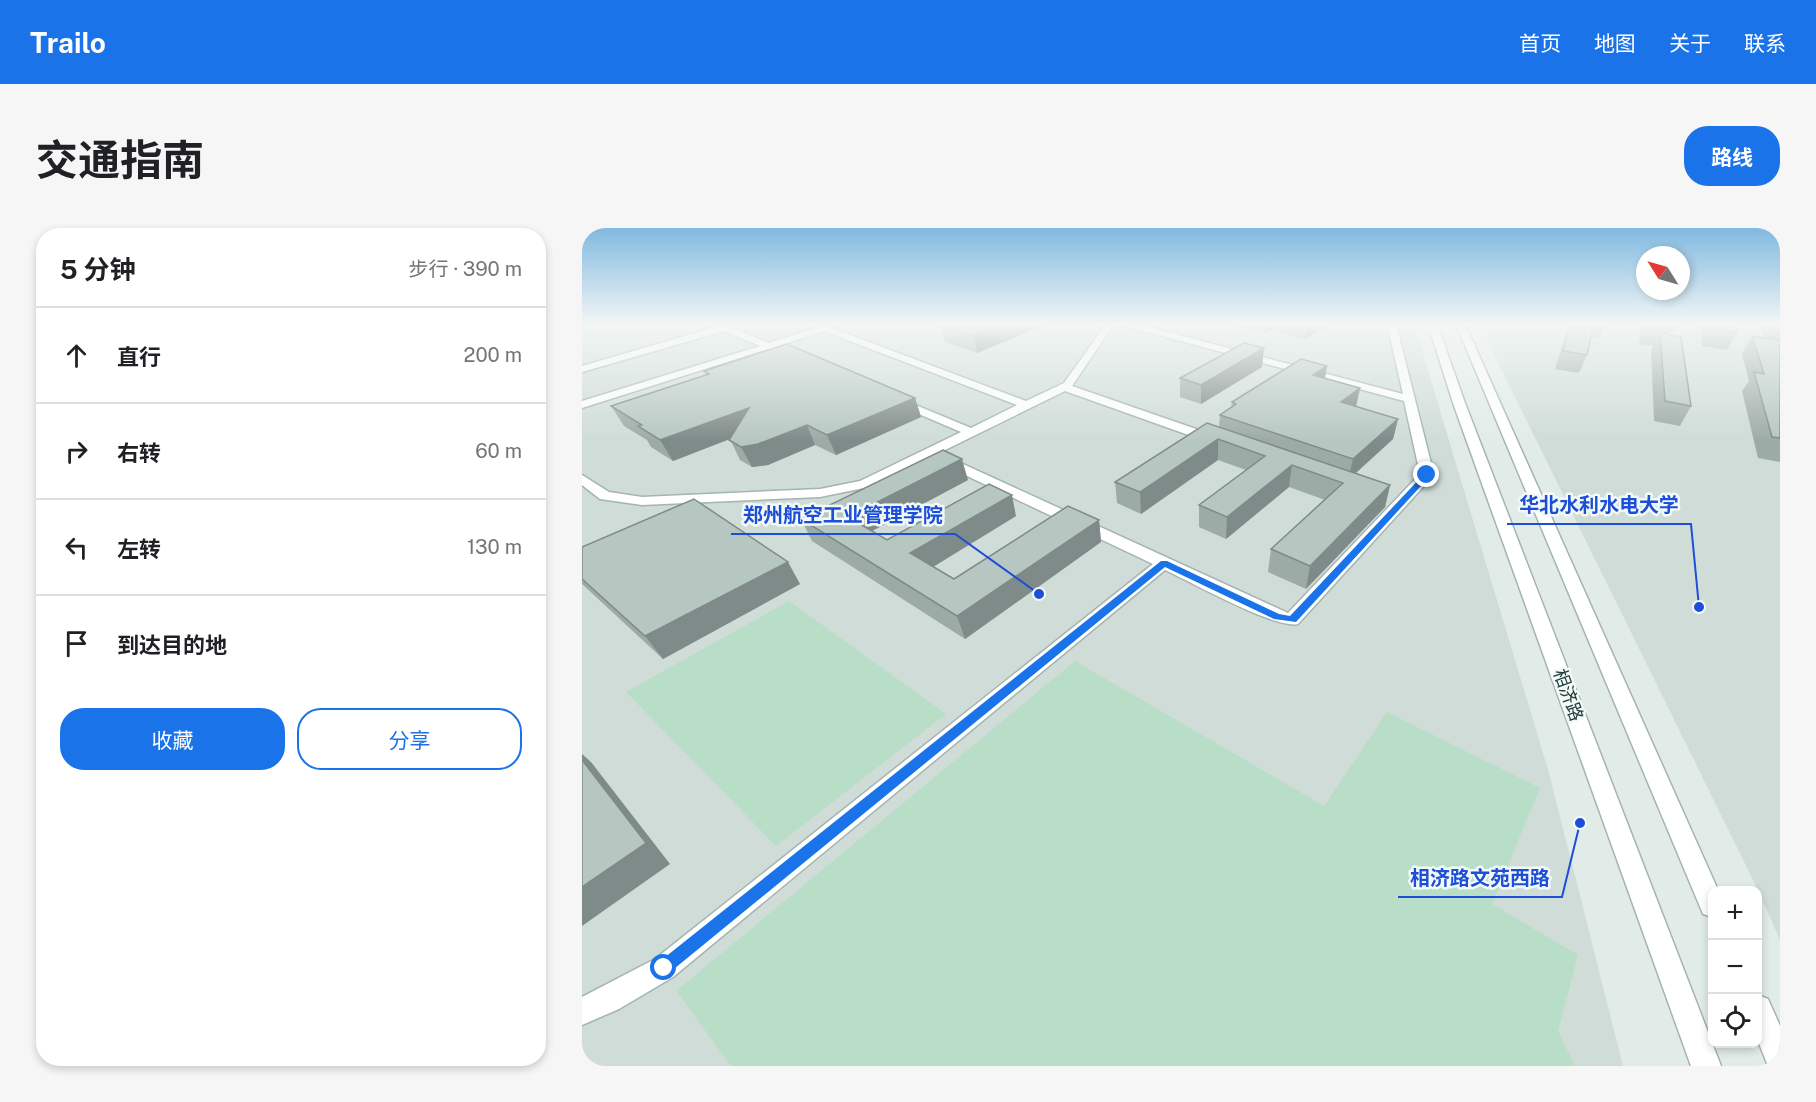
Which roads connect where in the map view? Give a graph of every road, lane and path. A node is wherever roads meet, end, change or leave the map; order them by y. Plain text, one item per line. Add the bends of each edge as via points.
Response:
1 (601, 363) edge
2 (714, 363) edge
3 (917, 363) edge
4 (1081, 363) edge
5 (1275, 363) edge
6 (1401, 363) edge
7 (1445, 363) edge
8 (1477, 363) edge
9 (582, 369) edge
10 (1064, 387) junction
11 (886, 396) edge
12 (1410, 399) junction
13 (582, 405) edge
14 (1027, 405) junction
15 (971, 432) junction
16 (1232, 446) edge
17 (928, 453) junction
18 (582, 478) edge
19 (1164, 563) junction
20 (1708, 894) edge
21 (582, 1011) edge
22 (1762, 1018) edge
23 (1780, 1060) edge
24 (1706, 1066) edge

1 - 9 street
2 - 13 street
3 - 14 street
4 - 10 street
5 - 12 street
6 - 12 street
7 - 24 street, 相济路
8 - 20 street
10 - 14 street
10 - 16 street
11 - 15 street
12 - 19 street via 1427,475 1393,503 1292,620
14 - 15 street
15 - 17 street
17 - 18 street via 864,484 820,493 642,501 605,496
17 - 19 street
19 - 21 street via 664,968
22 - 23 street

